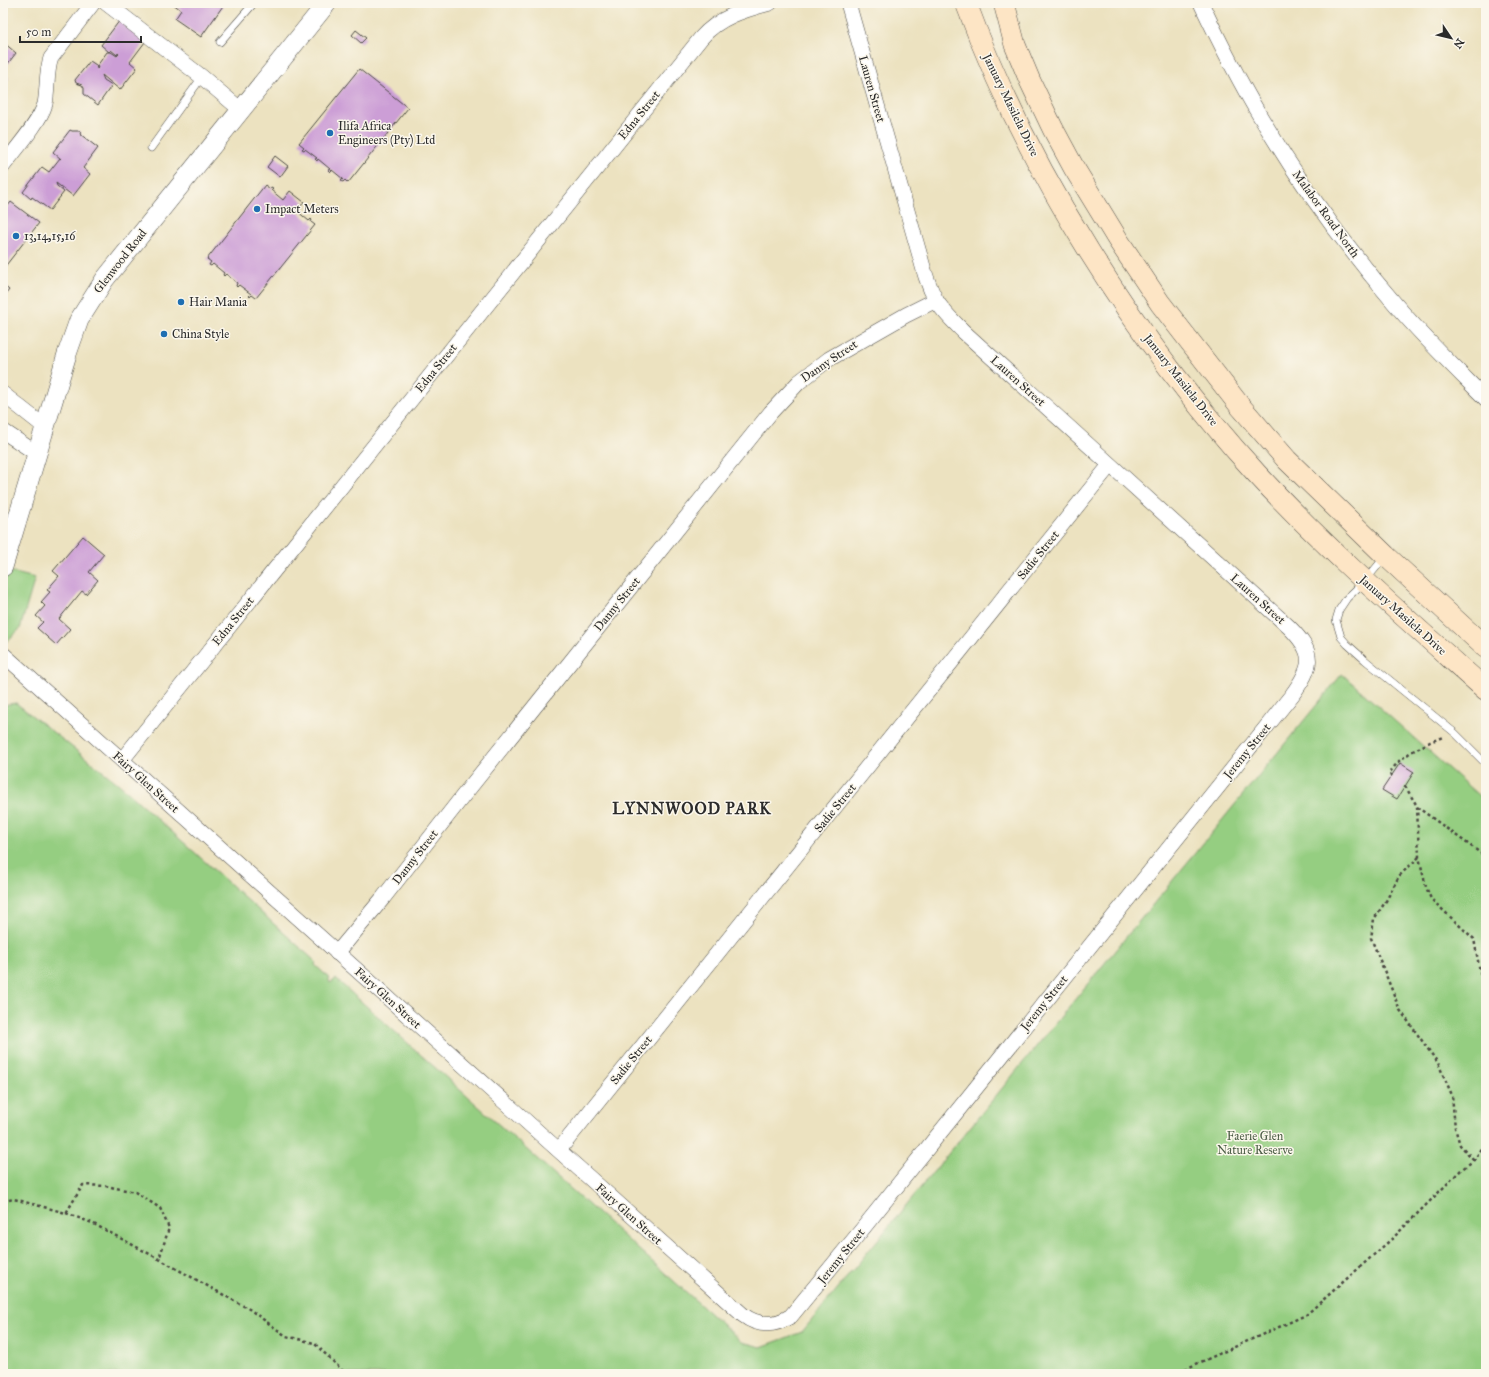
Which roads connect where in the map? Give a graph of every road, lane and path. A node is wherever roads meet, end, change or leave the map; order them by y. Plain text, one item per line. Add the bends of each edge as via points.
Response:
1 (92, 3) edge
2 (106, 3) edge
3 (254, 3) edge
4 (327, 3) edge
5 (770, 3) edge
6 (848, 3) edge
7 (966, 3) edge
8 (1004, 3) edge
9 (1201, 3) edge
10 (220, 42) dead end
11 (202, 78) junction
12 (241, 110) junction
13 (151, 148) dead end
14 (3, 166) edge
15 (936, 300) junction
16 (3, 394) edge
17 (1486, 399) edge
18 (45, 427) junction
19 (3, 431) edge
20 (36, 454) junction
21 (1110, 465) junction
22 (1386, 556) junction
23 (3, 567) edge
24 (1365, 581) junction
25 (1486, 648) edge
26 (3, 654) edge
27 (1304, 679) joint
28 (1486, 690) edge
29 (1455, 733) junction
30 (122, 760) junction
31 (1486, 764) edge
32 (1392, 776) dead end
33 (1405, 786) dead end
34 (1417, 806) junction
35 (1420, 857) junction
36 (1486, 857) edge
37 (337, 953) junction
38 (1486, 1004) edge
39 (1486, 1143) edge
40 (559, 1150) junction
41 (1474, 1160) junction
42 (3, 1201) edge
43 (66, 1213) junction
44 (159, 1259) junction
45 (780, 1322) joint
46 (346, 1374) edge
47 (1174, 1374) edge

1 - 14 street via 51,58 44,106
2 - 11 street
3 - 10 lane
4 - 12 street, Glenwood Road
5 - 30 street, Edna Street via 728,16 704,34
6 - 15 street, Lauren Street via 920,256
7 - 24 main road, January Masilela Drive via 1021,129 1075,227 1136,322 1188,392 1256,473
8 - 22 main road via 1015,45 1056,135 1118,240 1160,303 1240,406 1287,460
9 - 17 street, Malabor Road North via 1221,46 1259,115 1333,227 1397,306
11 - 12 street
11 - 13 lane
12 - 18 street, Glenwood Road via 92,298 73,337
15 - 21 street, Lauren Street via 965,332
15 - 37 street, Danny Street via 829,359 807,375 771,412
16 - 18 street
18 - 20 street, Glenwood Road
19 - 20 street
20 - 23 street, Glenwood Road
21 - 27 street, Lauren Street via 1297,635 1306,647 1308,655 1309,666
21 - 40 street, Sadie Street
22 - 24 lane
22 - 25 main road
24 - 28 main road, January Masilela Drive
24 - 29 lane via 1347,598 1339,610 1336,620 1341,637
26 - 30 street, Fairy Glen Street
27 - 45 street, Jeremy Street via 806,1300 791,1316
29 - 31 lane
29 - 32 path via 1411,752 1392,769 1389,773
30 - 37 street, Fairy Glen Street
33 - 34 path
34 - 35 path
34 - 36 path
35 - 38 path via 1431,899 1474,939
35 - 41 path via 1399,876 1374,919 1371,938 1400,1010 1438,1063 1452,1095 1455,1128 1460,1145
37 - 40 street, Fairy Glen Street
39 - 41 path
40 - 45 street, Fairy Glen Street via 747,1318 760,1324
41 - 47 path via 1395,1236 1306,1315
42 - 43 path via 14,1199
43 - 44 path via 92,1223
43 - 44 path via 83,1185 106,1186 135,1192 160,1208 169,1228
44 - 46 path via 249,1309 286,1336 314,1343

